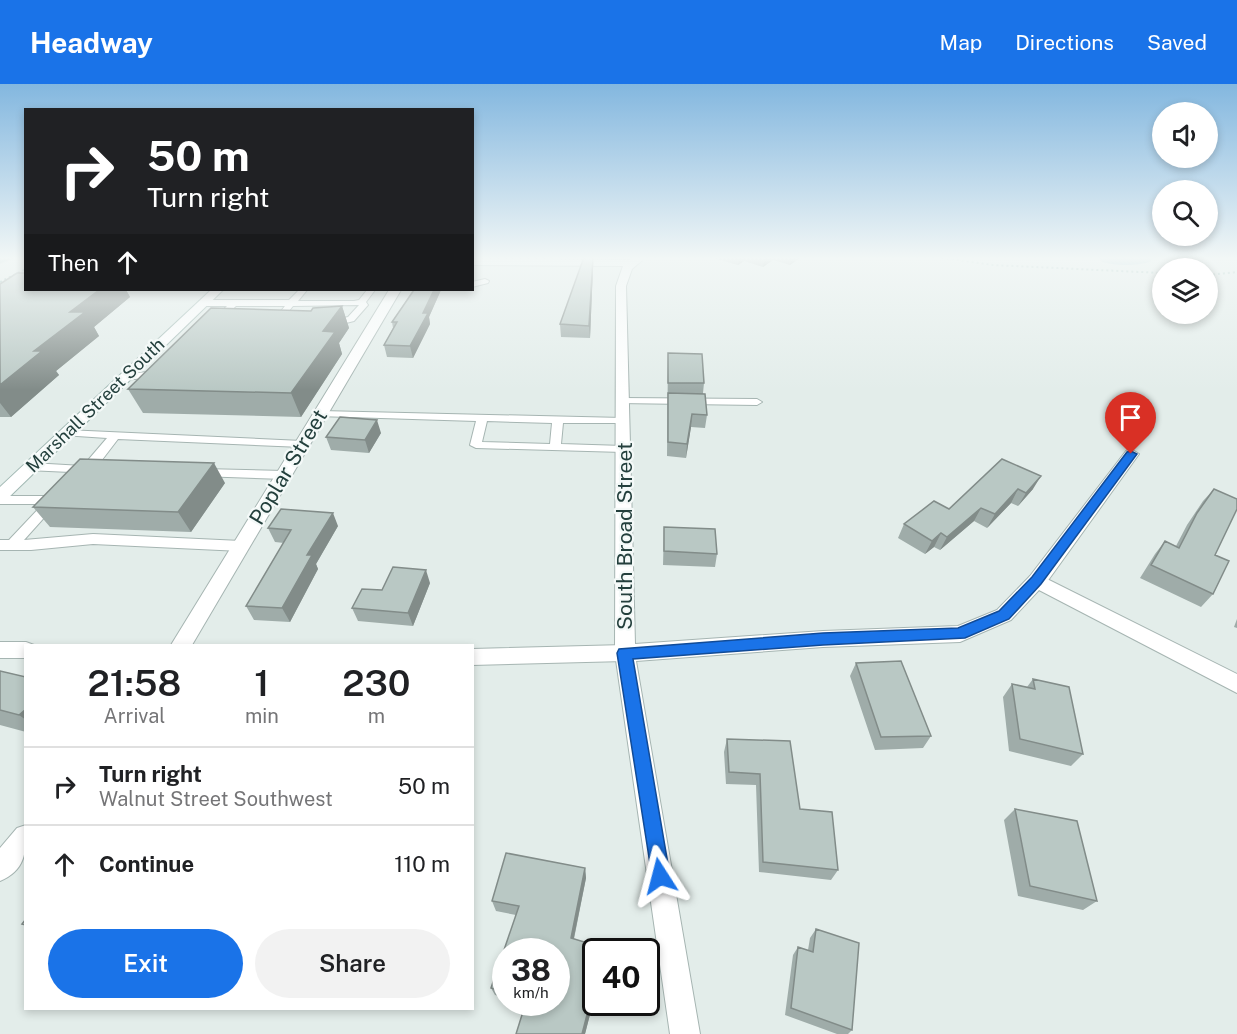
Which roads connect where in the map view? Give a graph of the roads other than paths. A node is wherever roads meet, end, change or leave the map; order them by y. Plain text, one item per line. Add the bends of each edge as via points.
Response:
1 (388, 301) edge
2 (621, 301) edge
3 (362, 302) joint
4 (203, 303) joint
5 (234, 303) junction
6 (291, 303) junction
7 (294, 324) edge
8 (323, 324) edge
9 (209, 328) edge
10 (167, 370) edge
11 (125, 377) junction
12 (757, 402) dead end
13 (622, 411) junction
14 (321, 414) junction
15 (482, 418) junction
16 (558, 419) junction
17 (66, 433) junction
18 (114, 437) junction
19 (302, 444) junction
20 (555, 447) junction
21 (623, 448) junction
22 (1131, 454) dead end
23 (31, 467) junction
24 (189, 472) edge
25 (284, 475) junction
26 (0, 498) edge
27 (6, 545) edge
28 (241, 546) junction
29 (1036, 581) junction
30 (182, 644) edge
31 (0, 650) edge
32 (24, 650) edge
33 (625, 653) junction
34 (474, 657) edge
35 (1237, 684) edge
36 (24, 839) edge
37 (0, 868) edge
38 (685, 1034) edge

1 - 14 street, Poplar Street
2 - 13 street, South Broad Street
3 - 6 lane
3 - 8 lane via 364,305 351,319
4 - 5 lane
4 - 11 street, Marshall Street South
5 - 6 lane
5 - 9 lane
6 - 7 lane via 281,316
10 - 11 lane
11 - 17 street, Marshall Street South
12 - 13 lane
13 - 16 lane
13 - 21 street, South Broad Street
14 - 15 lane
14 - 19 street, Poplar Street
15 - 16 lane
15 - 20 lane via 476,445
16 - 20 lane
17 - 18 lane
17 - 23 street, Marshall Street South
18 - 19 lane
18 - 23 lane via 91,470
19 - 25 street, Poplar Street
20 - 21 lane
21 - 33 street, South Broad Street
22 - 29 street
23 - 26 street, Marshall Street South
24 - 25 lane
25 - 28 street, Poplar Street
26 - 27 lane via 54,500
27 - 28 lane via 93,539
28 - 30 street, Poplar Street
29 - 33 street via 1004,615 960,634
29 - 35 street
31 - 32 street
33 - 34 street
33 - 38 street, South Broad Street
36 - 37 street

